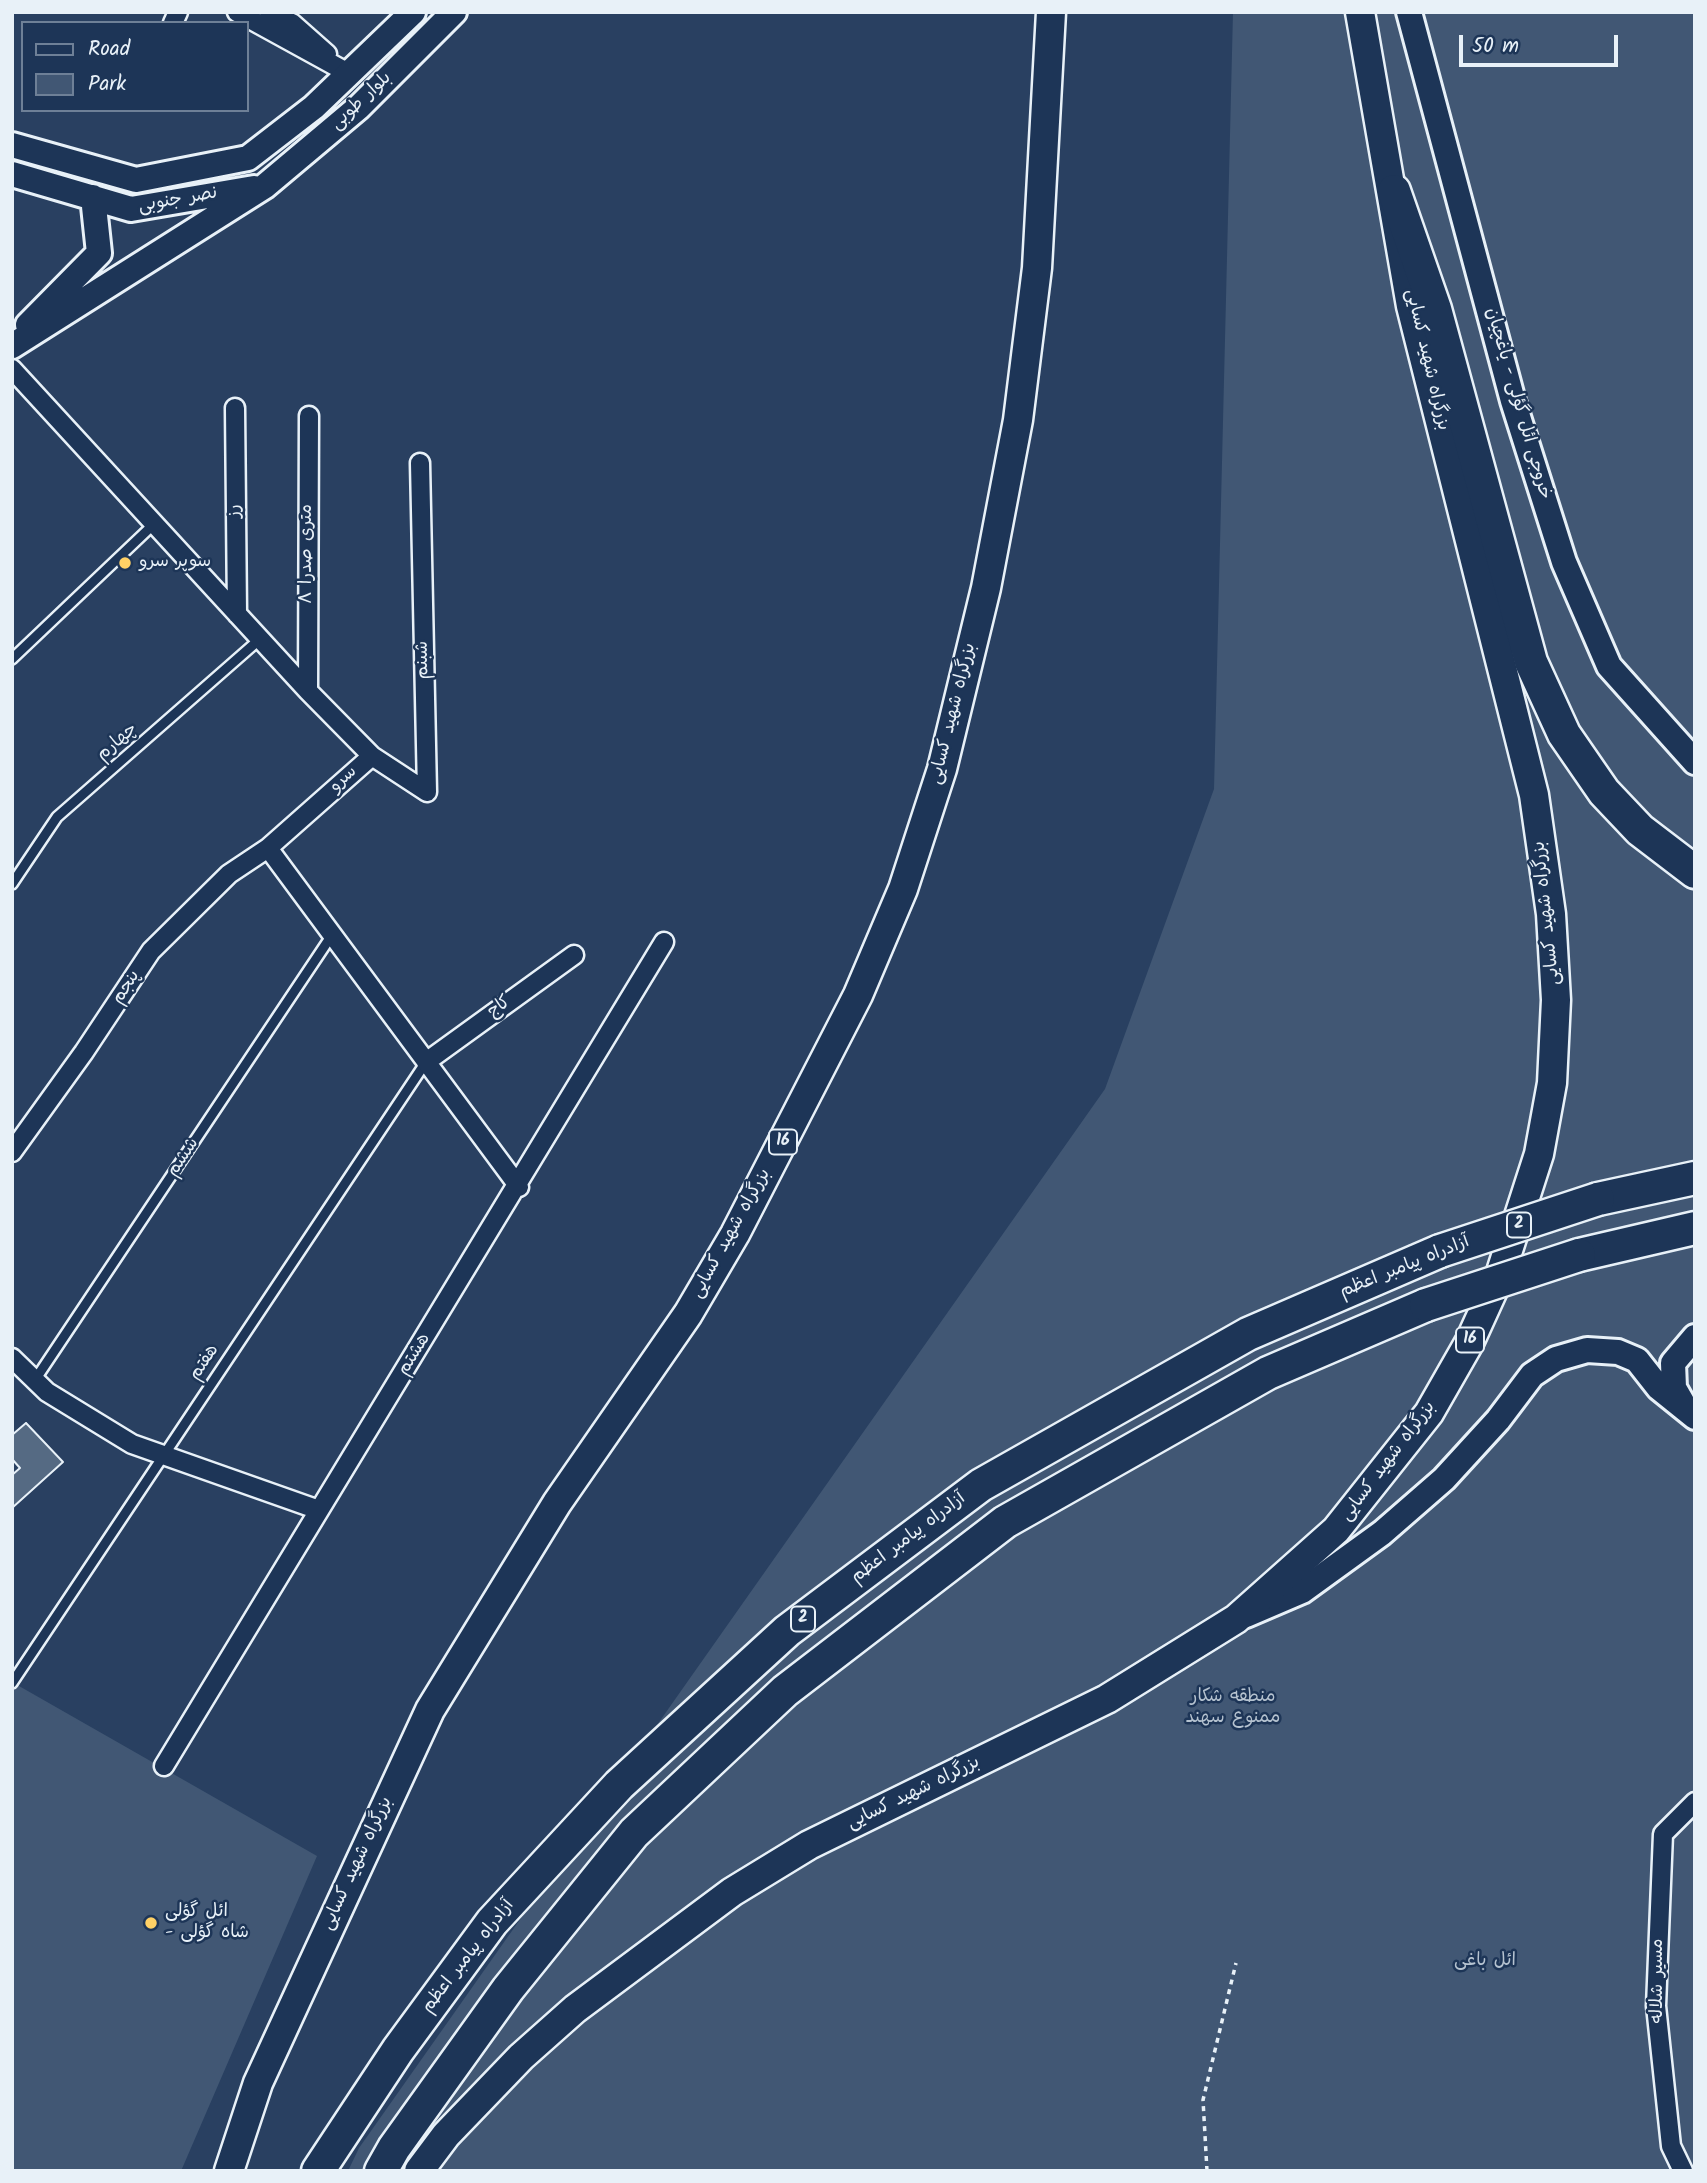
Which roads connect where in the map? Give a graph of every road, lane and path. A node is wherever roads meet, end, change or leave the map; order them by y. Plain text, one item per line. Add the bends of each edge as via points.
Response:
1 (237, 12) edge
2 (269, 12) edge
3 (412, 12) edge
4 (454, 12) edge
5 (1051, 12) edge
6 (1360, 12) edge
7 (1409, 12) edge
8 (295, 18) edge
9 (350, 74) junction
10 (12, 145) edge
11 (248, 158) joint
12 (12, 174) edge
13 (265, 186) junction
14 (1394, 191) junction
15 (93, 197) junction
16 (12, 344) edge
17 (12, 369) edge
18 (235, 408) dead end
19 (309, 416) dead end
20 (420, 463) dead end
21 (154, 524) junction
22 (237, 614) junction
23 (260, 639) junction
24 (12, 659) edge
25 (308, 691) junction
26 (372, 755) junction
27 (1695, 762) edge
28 (268, 848) junction
29 (1695, 872) edge
30 (12, 884) edge
31 (332, 935) junction
32 (664, 942) dead end
33 (574, 955) dead end
34 (426, 1062) junction
35 (12, 1152) edge
36 (1687, 1180) edge
37 (519, 1186) junction
38 (1693, 1228) edge
39 (1695, 1337) edge
40 (12, 1358) edge
41 (41, 1386) junction
42 (1695, 1417) edge
43 (163, 1454) junction
44 (319, 1510) junction
45 (1236, 1619) junction
46 (12, 1683) edge
47 (164, 1766) dead end
48 (1695, 1801) edge
49 (1236, 1963) dead end
50 (229, 2171) edge
51 (318, 2171) edge
52 (381, 2171) edge
53 (419, 2171) edge
54 (1207, 2171) edge
55 (1683, 2171) edge

1 - 9 street
2 - 8 street
3 - 9 main road, بلوار طوبی
4 - 13 main road, بلوار طوبی via 359,107
5 - 50 highway, بزرگراه شهید کسایی / 16 via 1037,268 1018,420 986,588 942,769 903,889 858,995 735,1234 688,1314 557,1503 430,1710 258,2083
6 - 14 highway, بزرگراه شهید کسایی / 16
7 - 27 main road, خروجی ائل گؤلی - یاغچیان via 1513,401 1564,562 1609,666
8 - 9 street
9 - 11 main road, بلوار طوبی
10 - 11 main road, نصر جنوبی via 136,180
12 - 15 main road, نصر جنوبی
13 - 15 main road, نصر جنوبی via 131,209
13 - 16 main road, بلوار طوبی
14 - 29 highway via 1435,309 1531,662 1564,734 1604,792 1640,830
14 - 45 highway, بزرگراه شهید کسایی / 16 via 1411,306 1534,795 1552,926 1556,1000 1552,1083 1539,1153 1504,1264 1469,1343 1429,1413 1336,1530
15 - 16 main road via 99,253
17 - 21 street, سرو
18 - 22 street, رز
19 - 25 street, ۸ متری صدرا
20 - 26 street, شبنم via 427,792
21 - 22 street, سرو
21 - 24 lane
22 - 23 street, سرو
23 - 25 street, سرو
23 - 30 lane, چهارم via 57,817
25 - 26 street, سرو
26 - 28 street, سرو
28 - 31 street
28 - 35 street, پنجم via 229,874 151,951
31 - 34 street
31 - 41 lane, ششم
32 - 37 street, هشتم
33 - 34 street, کاج
34 - 37 street
34 - 43 lane, هفتم
36 - 51 highway, آزادراه پیامبر اعظم / 2, bridge via 1598,1199 1440,1251 1248,1334 981,1485 787,1631 619,1786 492,1922 398,2050
37 - 44 street, هشتم
38 - 52 highway, bridge via 1579,1255 1426,1305 1268,1373 1005,1522 785,1691 634,1833 508,1989
39 - 42 main road via 1673,1363 1674,1388 1682,1406
40 - 41 street
41 - 43 street via 132,1444
42 - 45 main road via 1674,1403 1637,1360 1618,1352 1587,1350 1556,1359 1532,1374 1444,1479 1382,1532 1303,1591
43 - 44 street
43 - 46 lane, هفتم
44 - 47 street, هشتم
45 - 53 highway, بزرگراه شهید کسایی / 16 via 1107,1699 809,1845 732,1892 584,2001 521,2057 446,2135
48 - 55 street, مسیر شلاله via 1663,1834 1656,2006 1671,2146
49 - 54 path via 1202,2100

